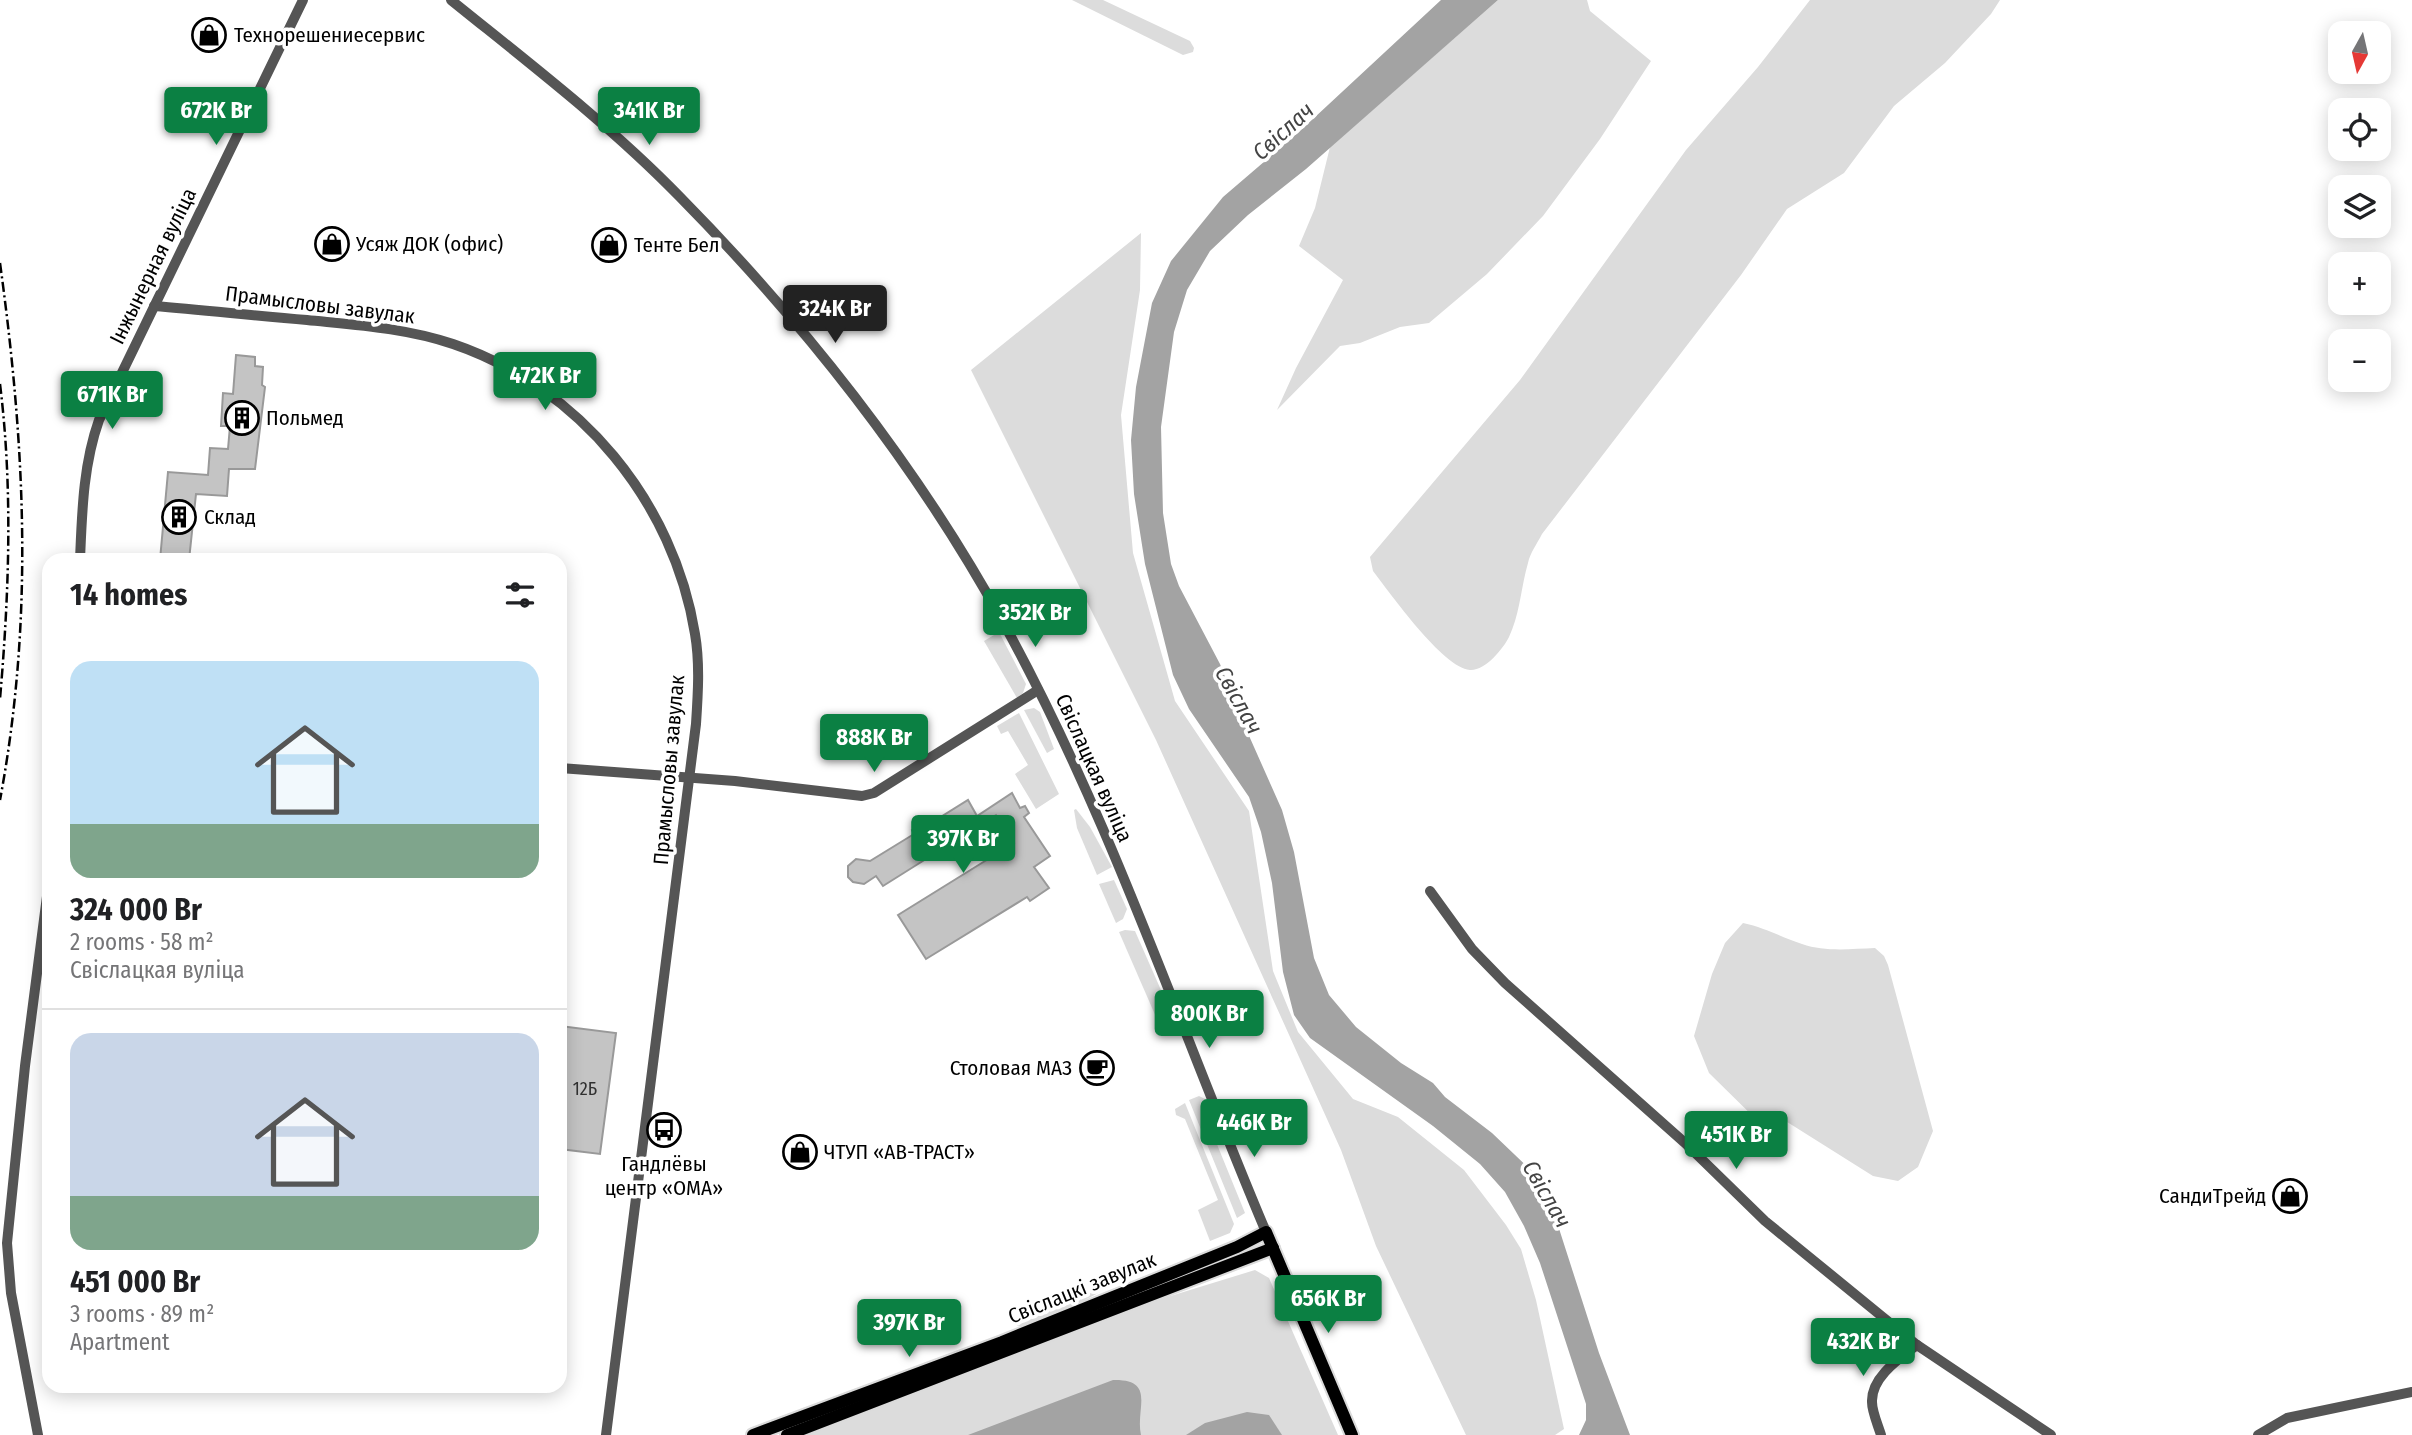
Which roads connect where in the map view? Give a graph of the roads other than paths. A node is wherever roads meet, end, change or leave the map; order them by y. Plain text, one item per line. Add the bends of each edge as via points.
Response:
1 (303, 0) edge
2 (451, 0) edge
3 (154, 306) junction
4 (80, 553) edge
5 (1038, 690) junction
6 (567, 769) edge
7 (690, 778) junction
8 (1430, 891) dead end
9 (42, 935) edge
10 (1266, 1232) junction
11 (1273, 1248) junction
12 (1917, 1345) junction
13 (2412, 1392) edge
14 (38, 1435) edge
15 (606, 1435) edge
16 (754, 1435) edge
17 (787, 1435) edge
18 (1352, 1435) edge
19 (1881, 1435) edge
20 (2051, 1435) edge
21 (2258, 1435) edge

1 - 3 street, Інжынерная вуліца
2 - 5 street, Свіслацкая вуліца via 599,122 678,195 818,348 930,499
3 - 4 street, Інжынерная вуліца via 92,440
3 - 7 street, Прамысловы завулак via 352,325 451,343 518,373 569,410 631,478 679,568 696,636 698,682
5 - 7 street via 874,793 850,796
5 - 10 street, Свіслацкая вуліца via 1087,794
6 - 7 street
7 - 15 street, Прамысловы завулак
8 - 12 street via 1472,949 1505,983 1685,1143 1765,1221
9 - 14 street via 7,1243 10,1293
10 - 11 main road, Свіслацкая вуліца
10 - 16 main road, Свіслацкі завулак via 1002,1342
11 - 17 main road, Свіслацкі завулак
11 - 18 main road, Свіслацкая вуліца
12 - 19 street via 1890,1367 1876,1387 1871,1401
12 - 20 street
13 - 21 street via 2287,1418

